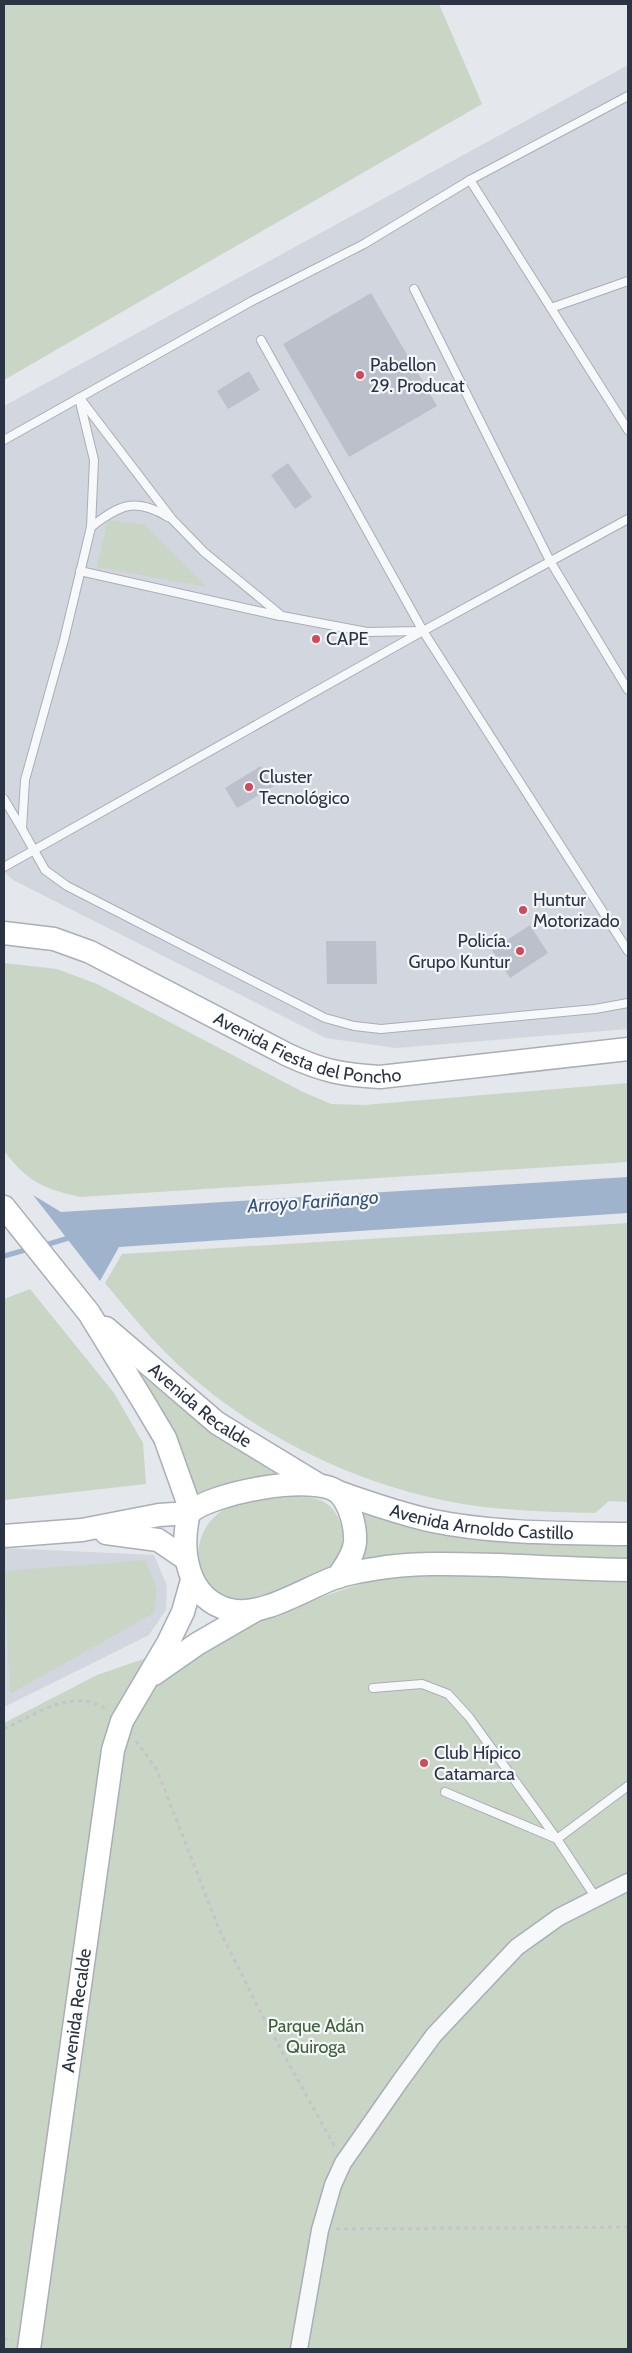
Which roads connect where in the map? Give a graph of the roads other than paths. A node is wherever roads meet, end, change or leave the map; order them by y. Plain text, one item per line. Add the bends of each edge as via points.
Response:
1 (628, 96) edge
2 (470, 180) junction
3 (628, 281) edge
4 (414, 289) dead end
5 (551, 308) junction
6 (261, 340) dead end
7 (79, 398) junction
8 (628, 430) edge
9 (4, 440) edge
10 (172, 519) junction
11 (628, 519) edge
12 (91, 527) junction
13 (550, 561) junction
14 (80, 572) junction
15 (282, 616) junction
16 (423, 631) junction
17 (628, 690) edge
18 (4, 799) edge
19 (22, 829) junction
20 (34, 850) junction
21 (4, 867) edge
22 (4, 933) edge
23 (628, 950) edge
24 (628, 1003) edge
25 (628, 1049) edge
26 (4, 1206) edge
27 (89, 1313) junction
28 (329, 1489) junction
29 (190, 1512) junction
30 (82, 1530) junction
31 (628, 1534) edge
32 (4, 1536) edge
33 (189, 1570) junction
34 (628, 1570) edge
35 (338, 1576) junction
36 (257, 1610) junction
37 (147, 1679) junction
38 (373, 1688) dead end
39 (628, 1786) edge
40 (446, 1792) dead end
41 (557, 1839) junction
42 (628, 1882) edge
43 (596, 1898) junction
44 (29, 2349) edge
45 (299, 2349) edge

1 - 2 lane
2 - 5 lane
2 - 7 lane via 364,244 252,301
3 - 5 lane
4 - 13 lane
5 - 8 lane
6 - 16 lane
7 - 9 lane
7 - 10 lane
7 - 12 lane via 94,460
10 - 12 lane via 153,508 132,505 113,510
10 - 15 lane via 204,552
11 - 13 lane
12 - 14 lane
13 - 16 lane
13 - 17 lane
14 - 15 lane
14 - 19 lane via 25,780
15 - 16 lane via 367,632
16 - 20 lane
16 - 23 lane
18 - 19 lane
19 - 20 lane
20 - 21 lane
20 - 24 lane via 45,870 67,886 325,1018 354,1026 382,1029 596,1009
22 - 25 main road, Avenida Fiesta del Poncho via 54,939 90,952 288,1055 317,1068 345,1075 380,1077
26 - 27 main road, Avenida Recalde
27 - 28 main road, Avenida Recalde via 217,1423
27 - 29 main road, Avenida Recalde via 165,1438
28 - 29 main road via 280,1486 238,1491 209,1500
28 - 31 main road, Avenida Arnoldo Castillo via 434,1521 534,1532
28 - 35 main road via 349,1509 354,1525 355,1543
29 - 30 main road
29 - 33 main road via 185,1536
30 - 32 main road
30 - 33 main road via 158,1540
33 - 36 main road via 203,1595 215,1604 230,1610
33 - 37 main road, Avenida Recalde via 183,1612
34 - 35 main road, Avenida Arnoldo Castillo via 408,1564
35 - 36 main road
36 - 37 main road, Avenida Recalde via 197,1644
37 - 44 main road, Avenida Recalde via 122,1722 113,1750
38 - 41 lane via 422,1684 448,1694 469,1717
39 - 41 lane
40 - 41 lane
41 - 43 lane
42 - 43 street
43 - 45 street via 559,1917 517,1947 478,1987 434,2035 343,2163 320,2230

